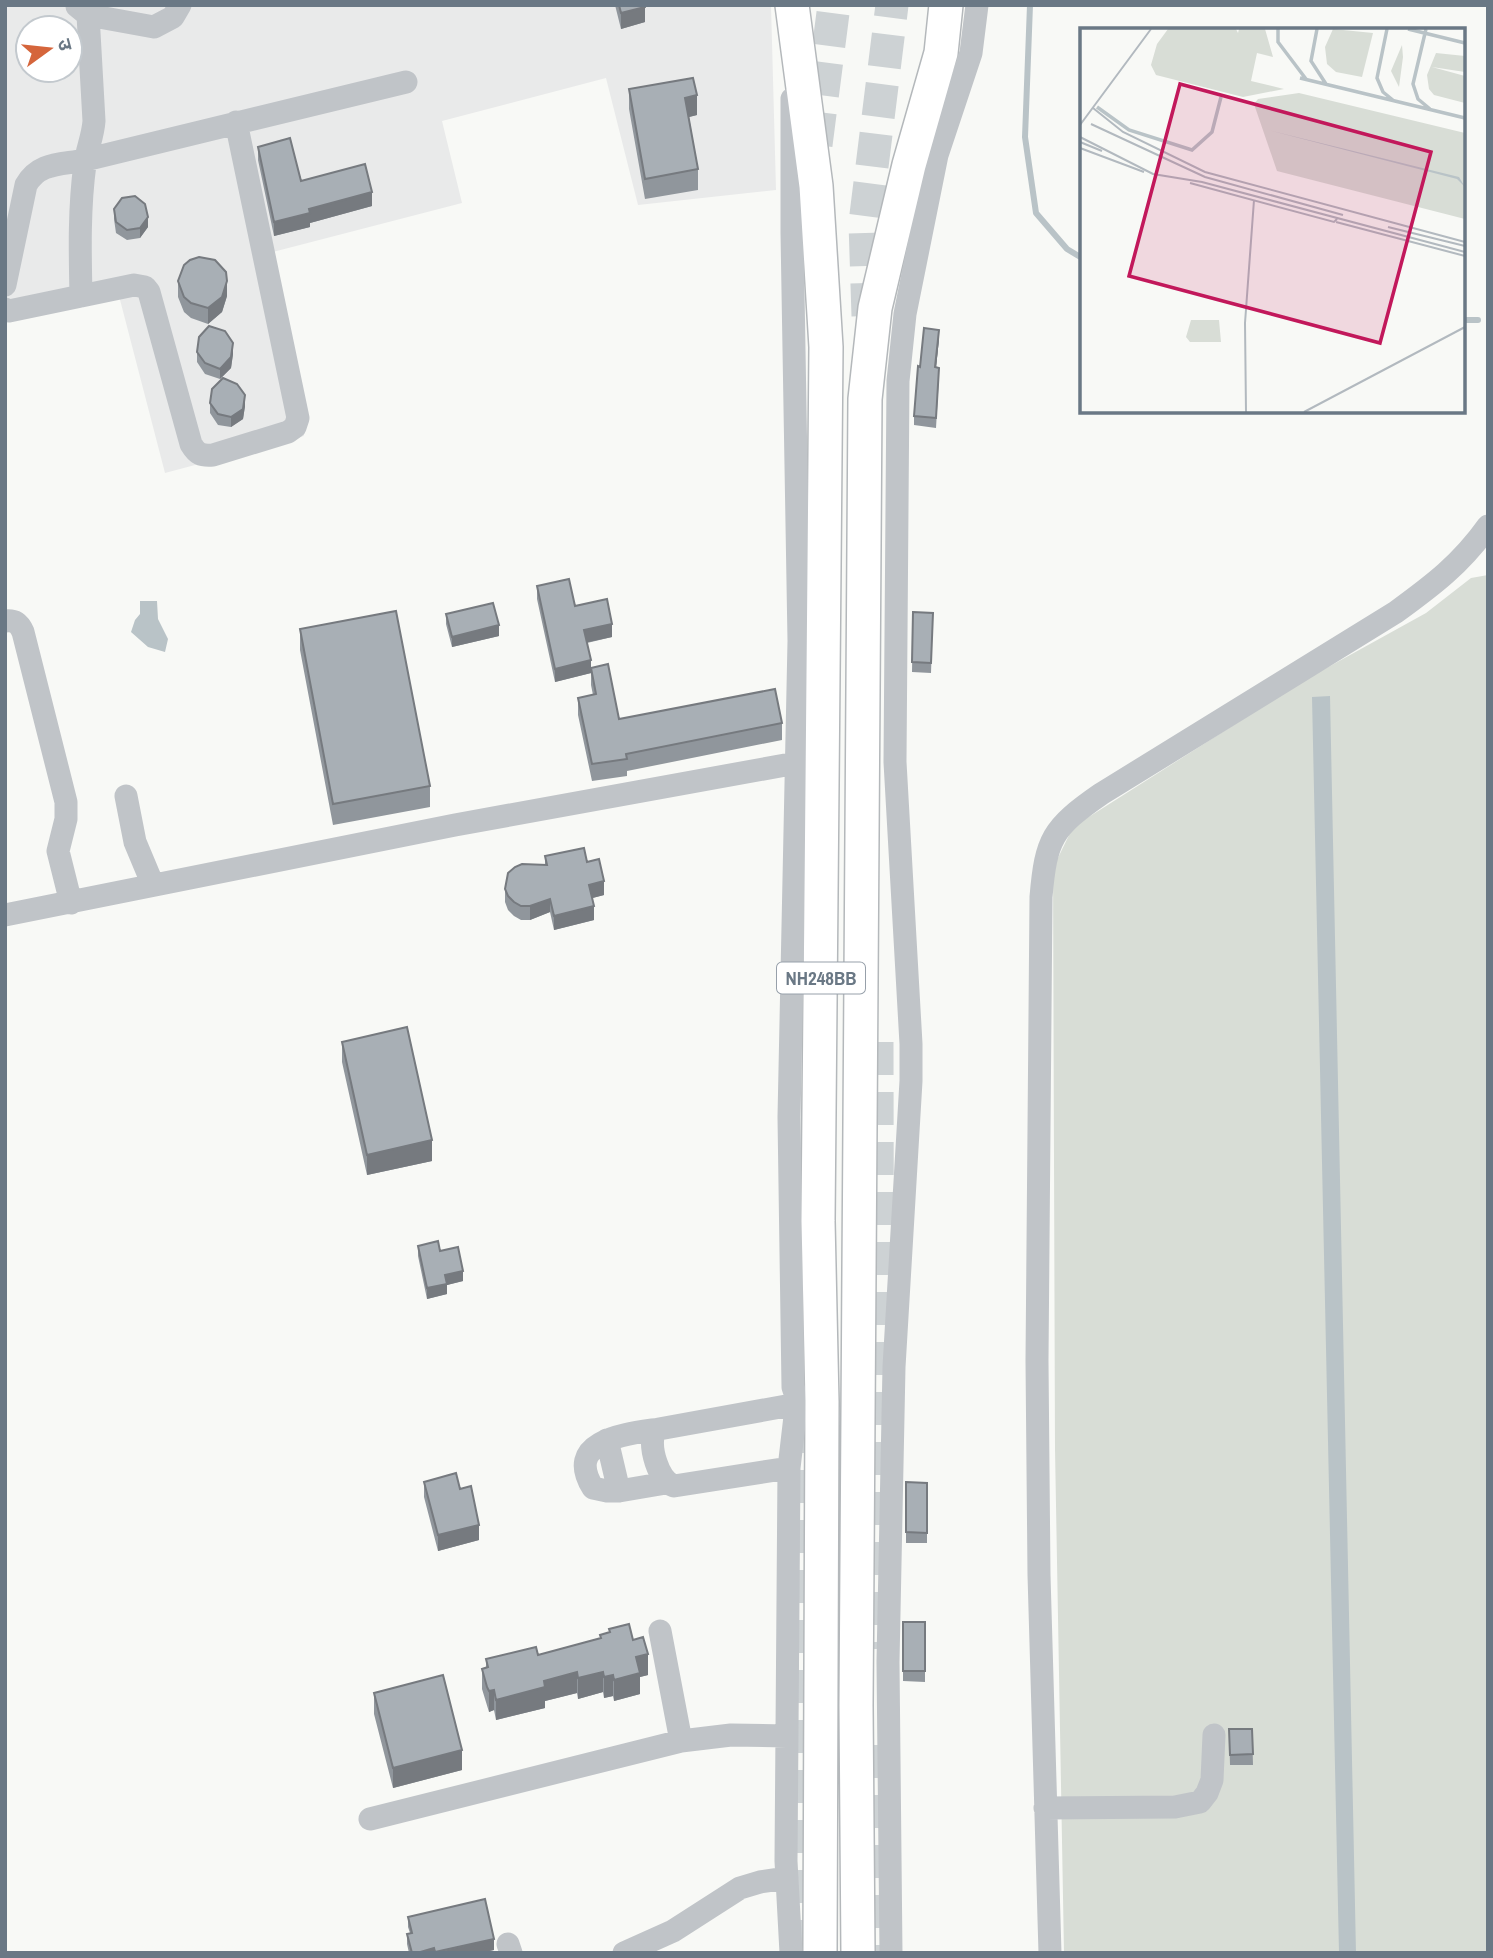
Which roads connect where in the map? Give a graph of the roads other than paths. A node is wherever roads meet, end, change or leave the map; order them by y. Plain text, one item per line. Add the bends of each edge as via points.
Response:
1 (180, 5) edge
2 (791, 5) edge
3 (946, 5) edge
4 (977, 5) edge
5 (82, 10) edge
6 (406, 82) dead end
7 (236, 122) junction
8 (85, 160) junction
9 (5, 285) edge
10 (81, 296) junction
11 (5, 309) edge
12 (1488, 526) edge
13 (5, 621) edge
14 (811, 760) junction
15 (126, 796) dead end
16 (153, 885) junction
17 (71, 903) junction
18 (5, 915) edge
19 (805, 1401) junction
20 (660, 1429) junction
21 (789, 1468) junction
22 (666, 1483) junction
23 (660, 1631) dead end
24 (1214, 1735) dead end
25 (787, 1736) junction
26 (681, 1741) junction
27 (1045, 1808) junction
28 (370, 1819) dead end
29 (787, 1878) junction
30 (624, 1953) edge
31 (791, 1953) edge
32 (820, 1953) edge
33 (858, 1953) edge
34 (891, 1953) edge
35 (1050, 1953) edge

1 - 5 street via 173,17 154,27
2 - 14 highway, NH248BB via 816,186 826,347
3 - 33 highway, NH248BB via 941,53 875,308 863,443
4 - 34 street via 971,53 937,155 919,243 901,348 896,417 895,762 911,1069 894,1367 888,1662
5 - 8 street via 94,107
6 - 7 street
7 - 8 street
7 - 10 street via 298,418 295,427 213,455 196,453 145,286
8 - 9 street via 41,168 32,174
8 - 10 street via 79,231
10 - 11 street
12 - 27 street via 1463,559 1430,588 1101,794 1066,821 1048,848 1041,897 1037,1361
13 - 17 street via 19,624 23,632 66,802 58,851
14 - 16 street
14 - 19 highway, NH248BB via 818,1221
15 - 16 street via 135,842
16 - 17 street
17 - 18 street
19 - 20 street
19 - 21 street
19 - 32 highway, NH248BB
20 - 22 street via 654,1432 652,1445
20 - 22 street via 607,1440 589,1452 584,1468 593,1488 607,1491
21 - 22 street via 674,1486
21 - 25 street
23 - 26 street
24 - 27 street via 1212,1780 1200,1801 1189,1806
25 - 26 street via 731,1735
25 - 29 street
26 - 28 street
27 - 35 street
29 - 30 street via 740,1888 673,1931
29 - 31 street

